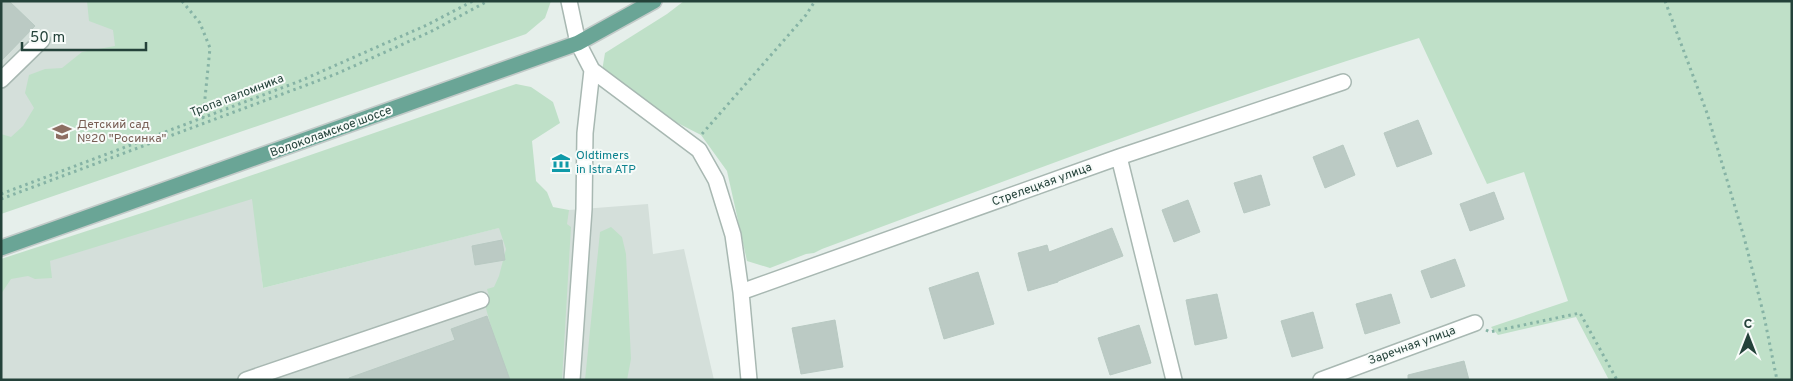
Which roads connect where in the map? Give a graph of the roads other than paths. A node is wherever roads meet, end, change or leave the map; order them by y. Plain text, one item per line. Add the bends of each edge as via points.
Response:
1 (569, 1) edge
2 (654, 1) edge
3 (42, 40) dead end
4 (578, 44) junction
5 (592, 70) junction
6 (1, 80) edge
7 (1343, 82) dead end
8 (1119, 157) junction
9 (1, 248) edge
10 (741, 292) junction
11 (481, 300) dead end
12 (1475, 323) road end
13 (246, 380) edge
14 (572, 380) edge
15 (749, 380) edge
16 (1174, 380) edge
17 (1320, 380) edge

1 - 4 street
2 - 4 main road, Волоколамское шоссе
3 - 6 street
4 - 5 street
4 - 9 main road, Волоколамское шоссе
5 - 10 street via 699,150 716,180 733,235
5 - 14 street via 585,133 584,209
7 - 8 street, Стрелецкая улица
8 - 10 street, Стрелецкая улица
8 - 16 street
10 - 15 street
11 - 13 street
12 - 17 street, Заречная улица

